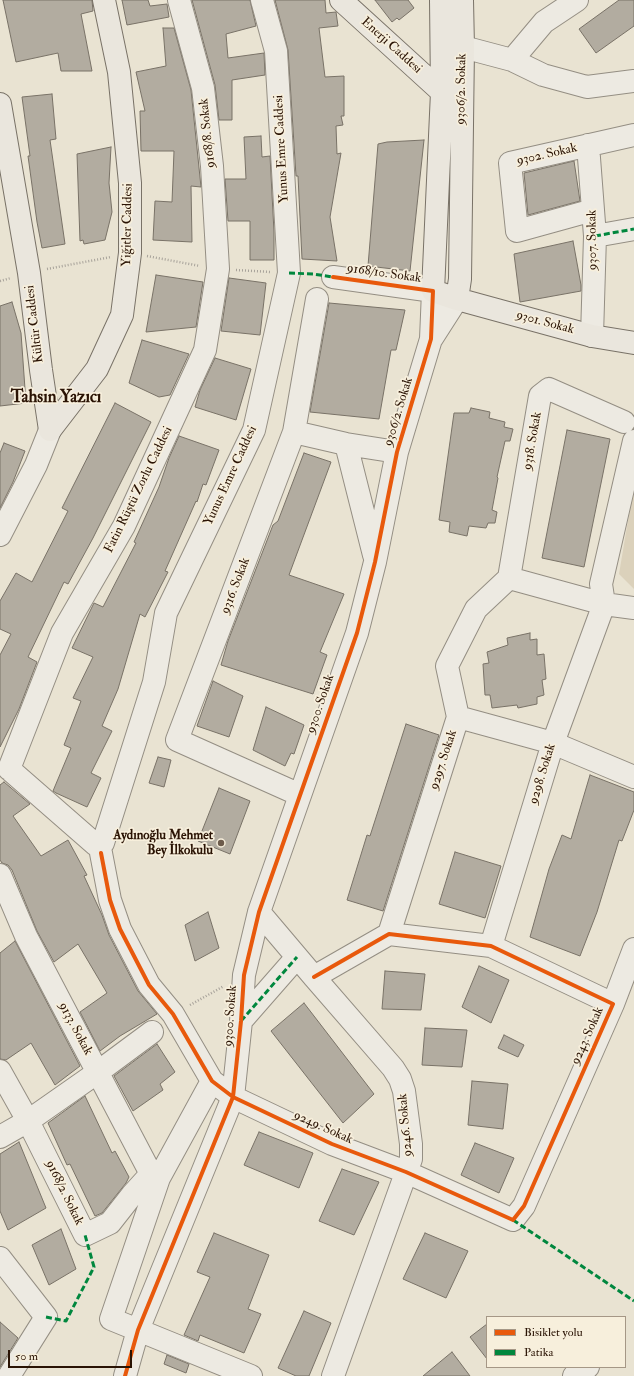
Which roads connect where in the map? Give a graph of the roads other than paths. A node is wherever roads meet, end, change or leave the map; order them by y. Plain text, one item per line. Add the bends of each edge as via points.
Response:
1 (104, 0) edge
2 (179, 0) edge
3 (262, 0) edge
4 (340, 0) edge
5 (442, 0) edge
6 (462, 0) edge
7 (577, 0) edge
8 (463, 48) junction
9 (512, 60) junction
10 (634, 81) edge
11 (442, 92) junction
12 (0, 104) edge
13 (634, 135) edge
14 (588, 145) junction
15 (593, 210) junction
16 (634, 229) edge
17 (594, 236) junction
18 (218, 269) joint
19 (334, 277) dead end
20 (433, 291) junction
21 (456, 298) junction
22 (317, 299) dead end
23 (592, 336) junction
24 (431, 339) junction
25 (634, 343) edge
26 (50, 430) junction
27 (629, 431) edge
28 (294, 432) junction
29 (346, 444) junction
30 (397, 452) junction
31 (0, 535) edge
32 (375, 562) junction
33 (509, 578) junction
34 (604, 604) junction
35 (634, 608) edge
36 (458, 717) junction
37 (553, 743) junction
38 (4, 772) edge
39 (634, 777) edge
40 (300, 795) junction
41 (100, 847) junction
42 (0, 875) edge
43 (259, 912) junction
44 (389, 934) junction
45 (491, 946) junction
46 (634, 949) edge
47 (297, 957) junction
48 (314, 977) junction
49 (613, 1004) junction
50 (242, 1021) junction
51 (152, 1032) dead end
52 (0, 1071) edge
53 (98, 1072) junction
54 (212, 1081) junction
55 (233, 1097) junction
56 (28, 1120) junction
57 (0, 1137) edge
58 (406, 1172) junction
59 (155, 1176) junction
60 (0, 1258) edge
61 (138, 1330) junction
62 (587, 1368) edge
63 (590, 1368) edge
64 (9, 1376) edge
65 (125, 1376) edge
66 (251, 1376) edge
67 (333, 1376) edge
68 (574, 1376) edge
69 (598, 1376) edge

1 - 26 main road, Yiğitler Caddesi via 119,72 130,183 130,253 122,316 97,369
2 - 18 street, 9168/8. Sokak via 203,88 212,166
3 - 41 street, Yunus Emre Caddesi via 276,51 289,273 254,430 166,613 154,682
4 - 11 main road, Enerji Caddesi
5 - 11 main road, 9306/2. Sokak
6 - 8 main road, 9306/2. Sokak
7 - 9 street via 544,22
8 - 9 street
8 - 21 main road, 9306/2. Sokak via 460,279
9 - 10 street via 543,75 586,87
11 - 20 main road, 9306/2. Sokak
12 - 26 main road, Kültür Caddesi via 29,273
13 - 14 street, 9302. Sokak
14 - 15 street, 9307. Sokak
14 - 15 street, 9302. Sokak via 510,163 517,231
15 - 17 street, 9307. Sokak
16 - 17 street
17 - 23 street, 9307. Sokak
18 - 38 street, Fatin Rüştü Zorlu Caddesi via 205,350 124,526 62,633
19 - 20 street, 9168/10. Sokak
20 - 21 main road, 9168/10. Sokak
20 - 24 street, 9306/2. Sokak
21 - 23 main road, 9301. Sokak
21 - 24 street, 9306/2. Sokak
22 - 28 street, 9316. Sokak
23 - 25 main road, 9301. Sokak
24 - 30 street, 9306/2. Sokak
26 - 31 street, Kültür Caddesi via 36,466
27 - 33 street, 9318. Sokak via 549,389 540,396
27 - 34 street via 601,584
28 - 29 street
28 - 40 street, 9316. Sokak via 177,740
29 - 30 street
29 - 32 street, 9300. Sokak
30 - 32 street, 9306/2. Sokak
32 - 40 street, 9300. Sokak via 357,633
33 - 34 street
33 - 36 street via 476,609 446,666
34 - 35 street
34 - 37 street, 9298. Sokak
36 - 37 street, 9297. Sokak
36 - 44 street, 9297. Sokak
37 - 39 street, 9297. Sokak
37 - 45 street, 9298. Sokak
38 - 41 street
40 - 43 street, 9300. Sokak
41 - 54 street, Yunus Emre Caddesi via 110,900 120,929 149,985 173,1014
42 - 53 street, 9133. Sokak via 26,936
43 - 47 street, 9246. Sokak
43 - 50 street, 9300. Sokak via 244,975
44 - 45 street, 9243. Sokak
44 - 48 street
45 - 49 street, 9243. Sokak
46 - 49 street
47 - 48 street, 9246. Sokak
47 - 50 street
48 - 58 street, 9246. Sokak via 400,1079 411,1144 411,1159
49 - 58 street, 9243. Sokak via 524,1206 513,1220
50 - 55 street, 9300. Sokak
51 - 53 street
52 - 56 street, 9168/2. Sokak
53 - 56 street
53 - 59 street, 9133. Sokak
54 - 55 street, Yunus Emre Caddesi
54 - 59 street
55 - 58 street, 9249. Sokak via 332,1144
55 - 61 street, 9300. Sokak
56 - 57 street
56 - 59 street, 9168/2. Sokak via 85,1235 110,1223 132,1195
58 - 67 street, 9246. Sokak
59 - 61 street via 111,1319
60 - 64 street via 46,1317
61 - 65 street, 9300. Sokak
61 - 66 street
62 - 68 street
63 - 69 street

